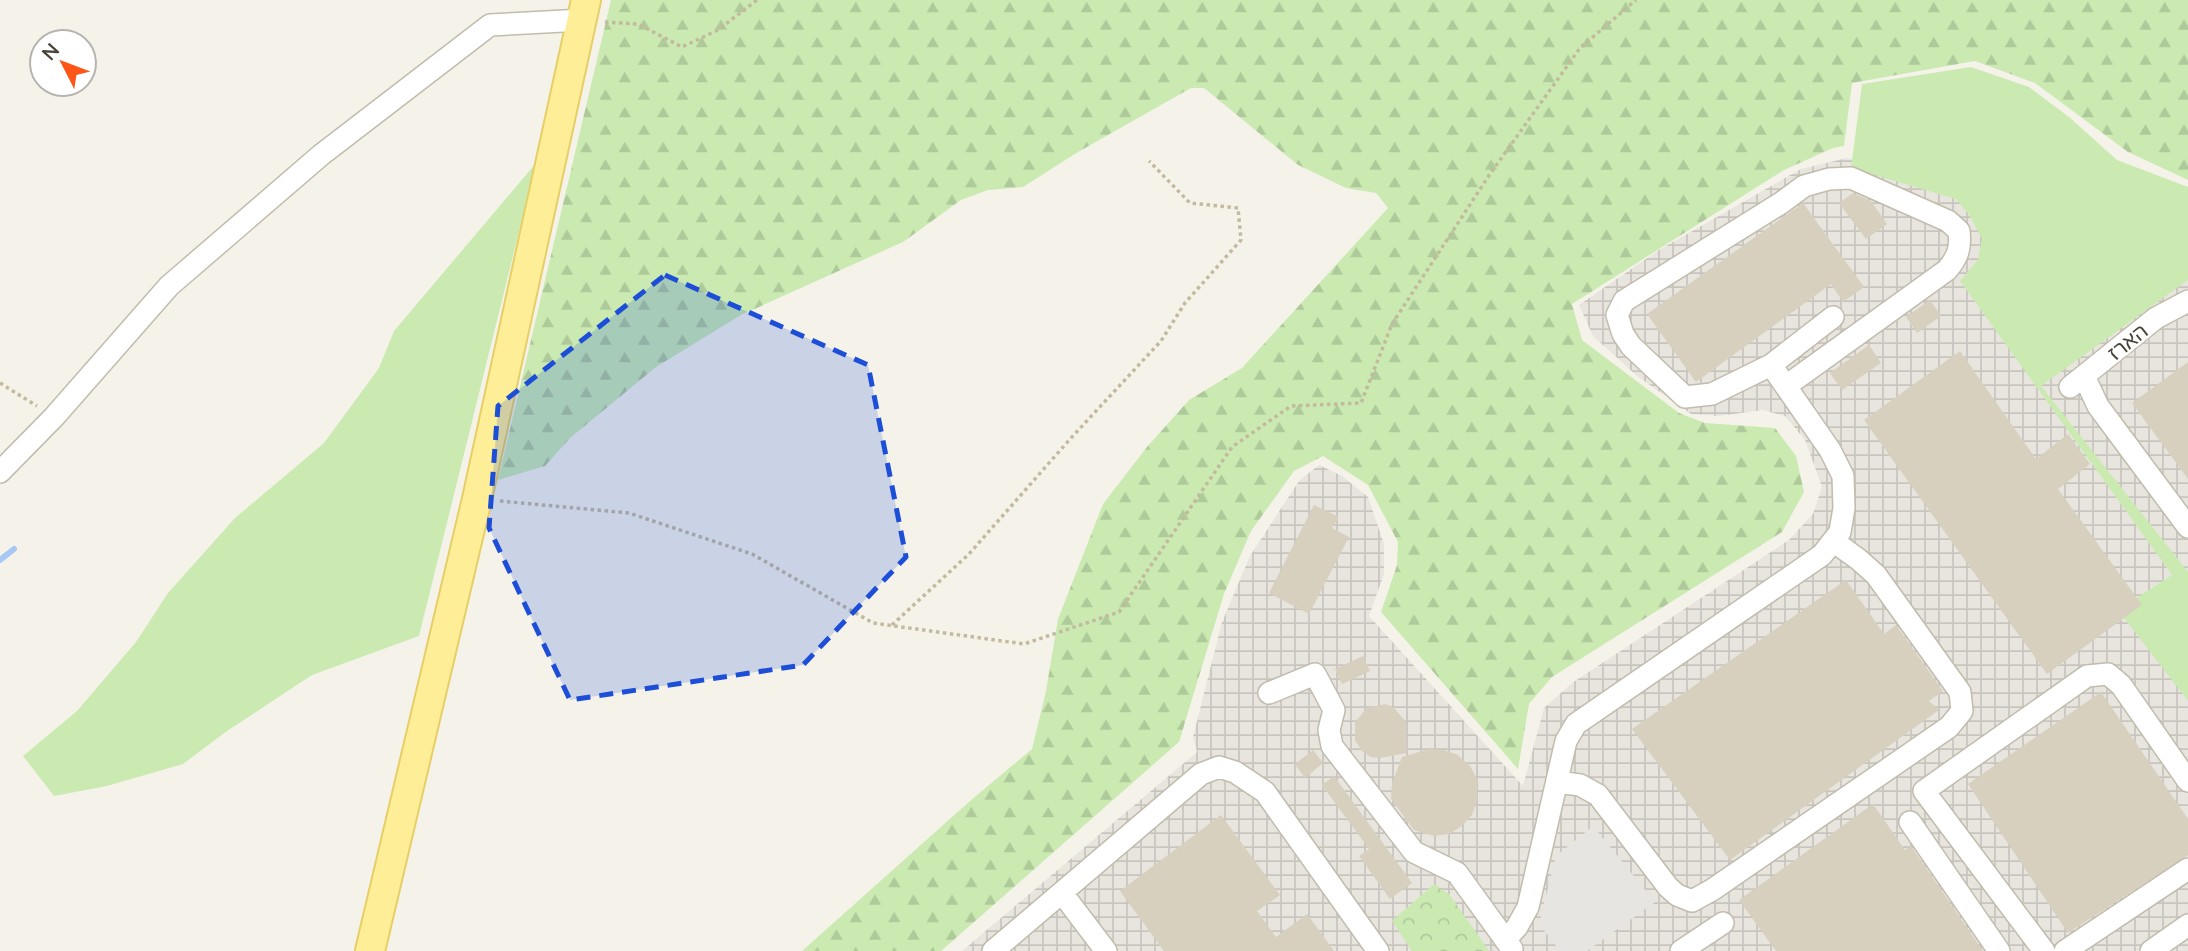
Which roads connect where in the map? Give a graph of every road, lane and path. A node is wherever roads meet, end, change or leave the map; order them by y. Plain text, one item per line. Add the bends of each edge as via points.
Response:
1 (757, 0) edge
2 (1636, 0) edge
3 (584, 10) edge
4 (1149, 161) dead end
5 (2188, 300) edge
6 (1833, 317) dead end
7 (1771, 365) junction
8 (0, 383) edge
9 (1786, 386) junction
10 (54, 417) junction
11 (0, 472) edge
12 (477, 499) junction
13 (2188, 527) edge
14 (1833, 541) junction
15 (891, 625) junction
16 (1269, 693) dead end
17 (2188, 781) edge
18 (1557, 782) junction
19 (1910, 822) dead end
20 (2188, 869) edge
21 (1062, 892) junction
22 (1723, 922) dead end
23 (2188, 925) edge
24 (1509, 946) edge
25 (370, 951) edge
26 (993, 951) edge
27 (1106, 951) edge
28 (1378, 951) edge
29 (1681, 951) edge
30 (1999, 951) edge
31 (2044, 951) edge
32 (2065, 951) edge
33 (2151, 951) edge

1 - 3 path via 719,30 682,47 638,24
2 - 15 path via 1580,48 1490,174 1392,324 1361,403 1291,407 1231,447 1119,612 1024,644
3 - 10 street via 490,25 321,155 169,286
3 - 12 main road
4 - 15 path via 1190,203 1238,208 1241,240 1185,303 1161,341 969,554
5 - 13 street, הארז via 2156,317 2077,381
6 - 7 street
7 - 9 street
7 - 9 street via 1712,394 1685,397 1631,346 1617,315 1624,301 1804,186 1829,179 1851,178 1948,221 1959,231 1961,246 1947,270
8 - 10 path
9 - 14 street via 1843,476 1844,508 1840,533
10 - 11 street
12 - 15 path via 629,513 752,554 873,623
12 - 25 main road
14 - 18 street via 1822,555 1576,723 1566,741
14 - 18 street via 1876,575 1960,692 1962,711 1950,727 1692,901 1668,887 1598,795 1580,785
16 - 24 street via 1315,674 1334,710 1329,730 1332,746 1414,852 1457,873
17 - 31 street via 2108,674 2087,676 1924,791
18 - 24 street via 1528,907
19 - 30 street
20 - 32 street
21 - 26 street
21 - 27 street
21 - 28 street via 1201,774 1219,767 1243,776 1265,792
22 - 29 street
23 - 33 street

